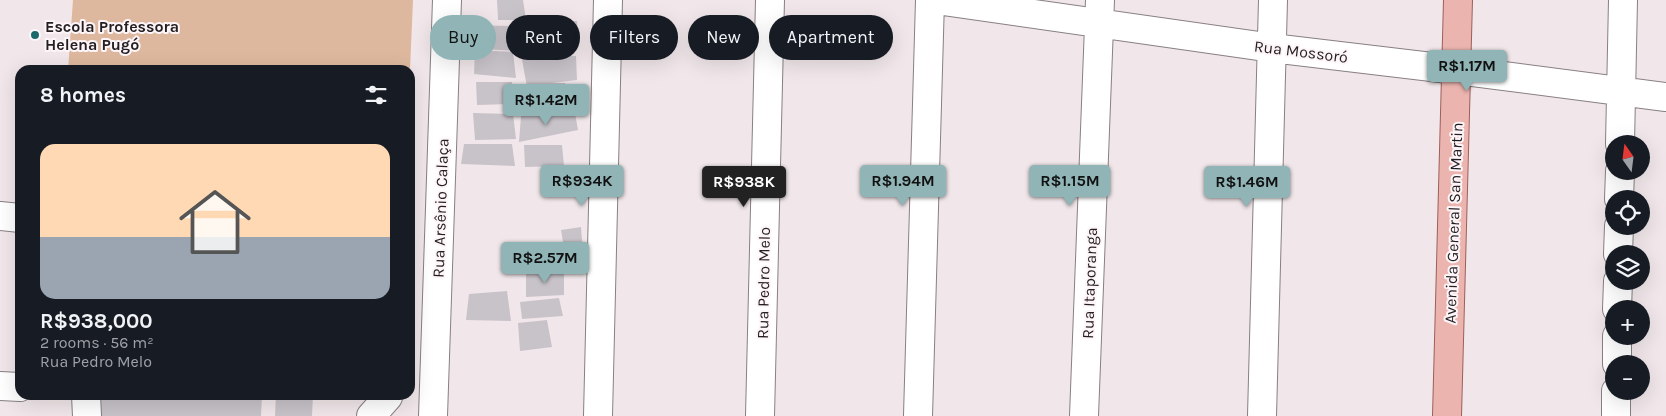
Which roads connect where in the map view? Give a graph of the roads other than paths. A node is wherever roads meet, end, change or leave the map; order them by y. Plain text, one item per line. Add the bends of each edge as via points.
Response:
1 (447, 0) edge
2 (608, 0) edge
3 (770, 0) edge
4 (930, 0) edge
5 (936, 0) edge
6 (1273, 0) edge
7 (1458, 0) edge
8 (1623, 0) edge
9 (1099, 12) edge
10 (1272, 48) junction
11 (1457, 70) junction
12 (1621, 90) junction
13 (1666, 97) edge
14 (1620, 135) edge
15 (0, 216) edge
16 (15, 218) edge
17 (0, 386) edge
18 (15, 387) edge
19 (86, 400) edge
20 (1616, 400) edge
21 (87, 416) edge
22 (433, 416) edge
23 (598, 416) edge
24 (760, 416) edge
25 (918, 416) edge
26 (1084, 416) edge
27 (1262, 416) edge
28 (1447, 416) edge
29 (1616, 416) edge

1 - 22 street, Rua Arsênio Calaça
2 - 23 street
3 - 24 street, Rua Pedro Melo
4 - 25 street
5 - 9 street, Rua Mossoró
6 - 10 street
7 - 11 main road, Avenida General San Martin
8 - 12 street
9 - 10 street, Rua Mossoró
9 - 26 street, Rua Itaporanga
10 - 11 street, Rua Mossoró
10 - 27 street
11 - 12 street, Rua Mossoró
11 - 28 main road, Avenida General San Martin
12 - 13 street, Rua Mossoró
12 - 14 street
15 - 16 street
17 - 18 street
19 - 21 street
20 - 29 street

